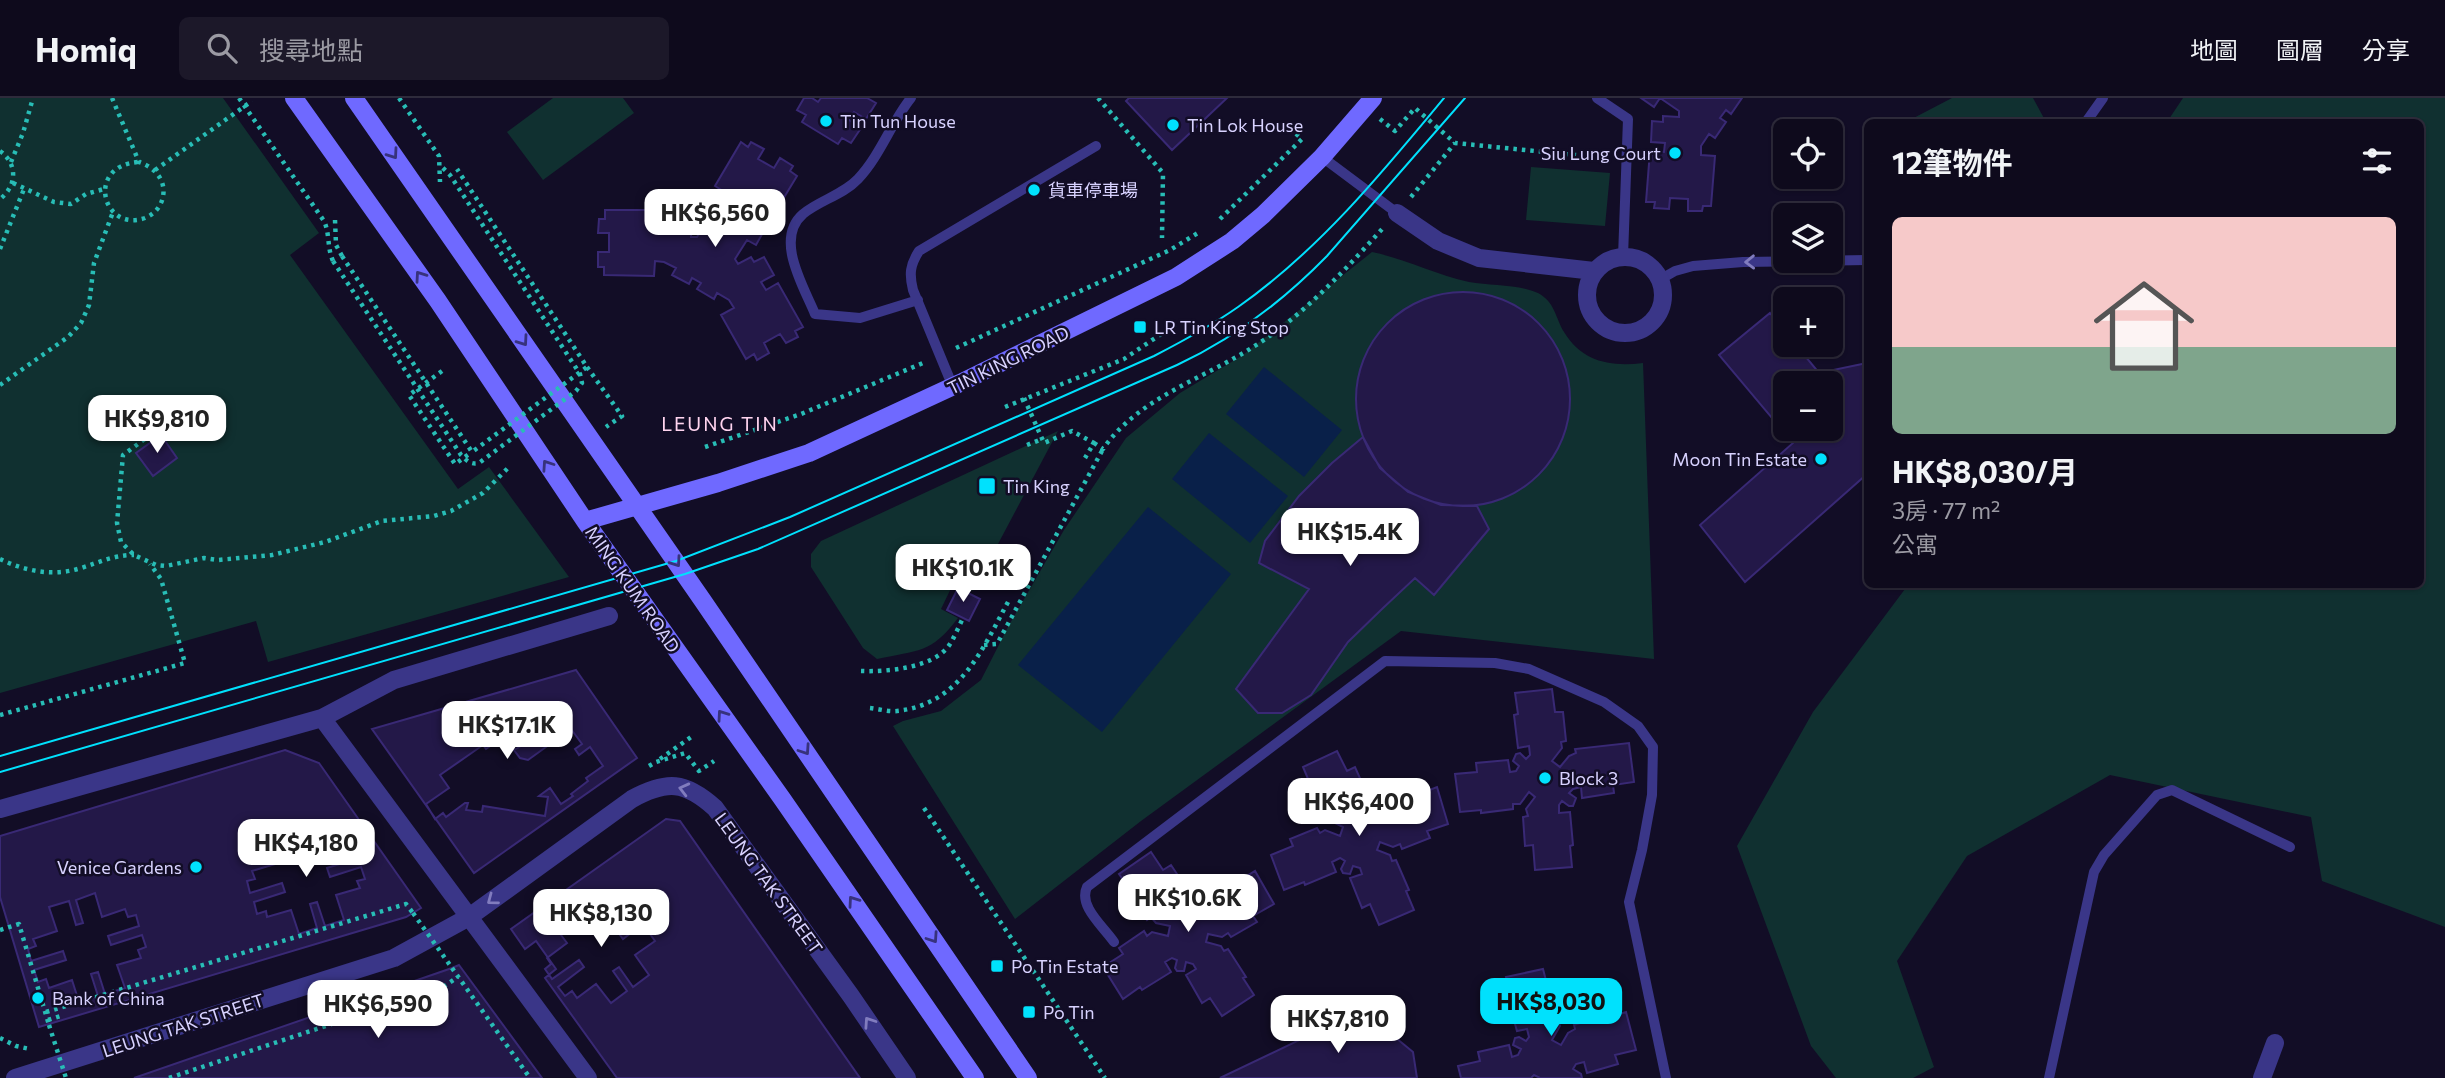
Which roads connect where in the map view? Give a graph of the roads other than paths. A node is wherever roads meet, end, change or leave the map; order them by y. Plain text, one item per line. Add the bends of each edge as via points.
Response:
1 (294, 98) edge
2 (354, 98) edge
3 (911, 98) edge
4 (1597, 98) edge
5 (2103, 98) edge
6 (1369, 102) edge
7 (2088, 119) edge
8 (1096, 146) dead end
9 (1322, 157) junction
10 (1397, 213) joint
11 (1623, 257) junction
12 (1864, 260) edge
13 (1594, 271) junction
14 (1661, 279) junction
15 (918, 300) junction
16 (953, 387) junction
17 (637, 506) junction
18 (585, 522) junction
19 (609, 617) dead end
20 (323, 718) junction
21 (0, 809) edge
22 (2290, 847) dead end
23 (469, 917) junction
24 (1114, 942) dead end
25 (2275, 1043) dead end
26 (15, 1078) edge
27 (588, 1078) edge
28 (907, 1078) edge
29 (975, 1078) edge
30 (1028, 1078) edge
31 (1666, 1078) edge
32 (2049, 1078) edge
33 (2262, 1078) edge

18 -> 1 main road, MING KUM ROAD via 438,301
2 -> 17 main road
3 - 15 lane via 862,175 803,214 790,244 815,314 860,318
4 - 11 lane via 1628,119
5 - 7 lane
6 - 9 main road, TIN KING ROAD
8 - 15 lane via 919,251 910,278
9 - 10 lane
9 - 16 main road, TIN KING ROAD via 1263,215 1203,261
10 - 13 street via 1438,241 1479,258
11 - 13 street
11 - 14 street via 1643,260
12 -> 14 lane via 1693,266
13 - 14 street via 1586,296 1589,310 1607,329 1619,333 1633,333 1656,319 1664,292
15 - 16 lane
16 - 17 main road, TIN KING ROAD via 809,453
17 - 18 main road, TIN KING ROAD
17 -> 30 main road
29 -> 18 main road, MING KUM ROAD
19 - 20 street via 394,680
20 - 21 street
20 - 23 street
22 - 32 lane via 2172,790 2157,795 2094,872
23 - 26 street, LEUNG TAK STREET via 394,958
23 - 27 street
28 -> 23 street, LEUNG TAK STREET via 715,808 698,793 676,786 653,788 632,799
24 - 31 lane via 1084,903 1087,887 1385,661 1495,663 1529,669 1604,702 1638,726 1653,747 1652,795 1629,902
25 - 33 street

